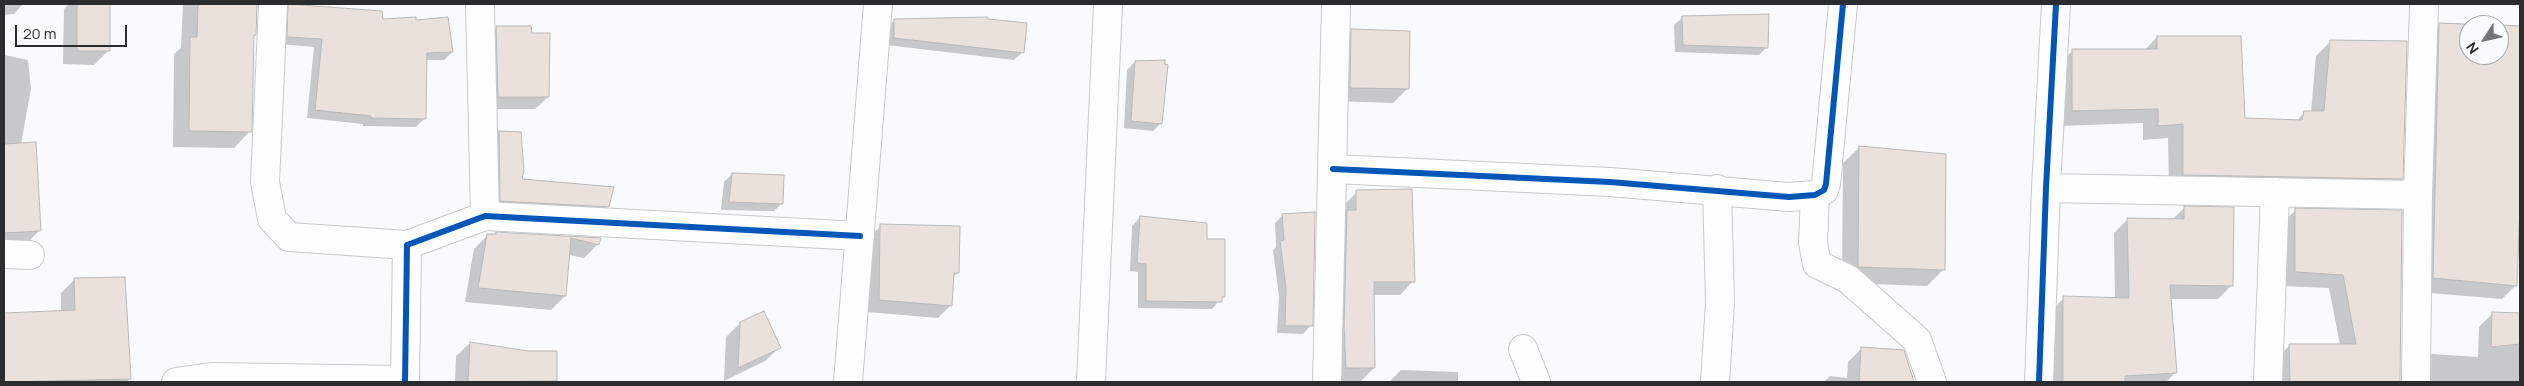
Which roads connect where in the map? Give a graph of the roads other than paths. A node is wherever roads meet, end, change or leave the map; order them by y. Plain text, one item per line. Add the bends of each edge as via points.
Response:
1 (273, 4) edge
2 (480, 4) edge
3 (878, 4) edge
4 (1108, 4) edge
5 (1336, 4) edge
6 (1842, 4) edge
7 (2056, 4) edge
8 (2424, 4) edge
9 (1334, 169) junction
10 (2046, 188) junction
11 (1717, 189) junction
12 (2275, 192) junction
13 (1815, 195) junction
14 (2418, 195) junction
15 (485, 216) junction
16 (860, 236) junction
17 (407, 245) junction
18 (1523, 349) dead end
19 (405, 381) edge
20 (176, 382) edge
21 (848, 382) edge
22 (1091, 382) edge
23 (1327, 382) edge
24 (1536, 382) edge
25 (1715, 382) edge
26 (1932, 382) edge
27 (2039, 382) edge
28 (2268, 382) edge
29 (2416, 382) edge

1 - 17 street via 265,182 272,218 289,237
2 - 15 street
3 - 16 street
4 - 22 street
5 - 9 street
6 - 13 street via 1826,184 1824,190
7 - 10 street
8 - 14 street
9 - 11 street
9 - 23 street
10 - 12 street
10 - 27 street
11 - 13 street via 1789,197
11 - 25 street via 1720,302
12 - 14 street
12 - 28 street
13 - 26 street via 1813,243 1817,264 1848,279 1918,340
14 - 29 street
15 - 16 street
15 - 17 street
16 - 21 street
17 - 19 street
18 - 24 street
19 - 20 street via 211,377

